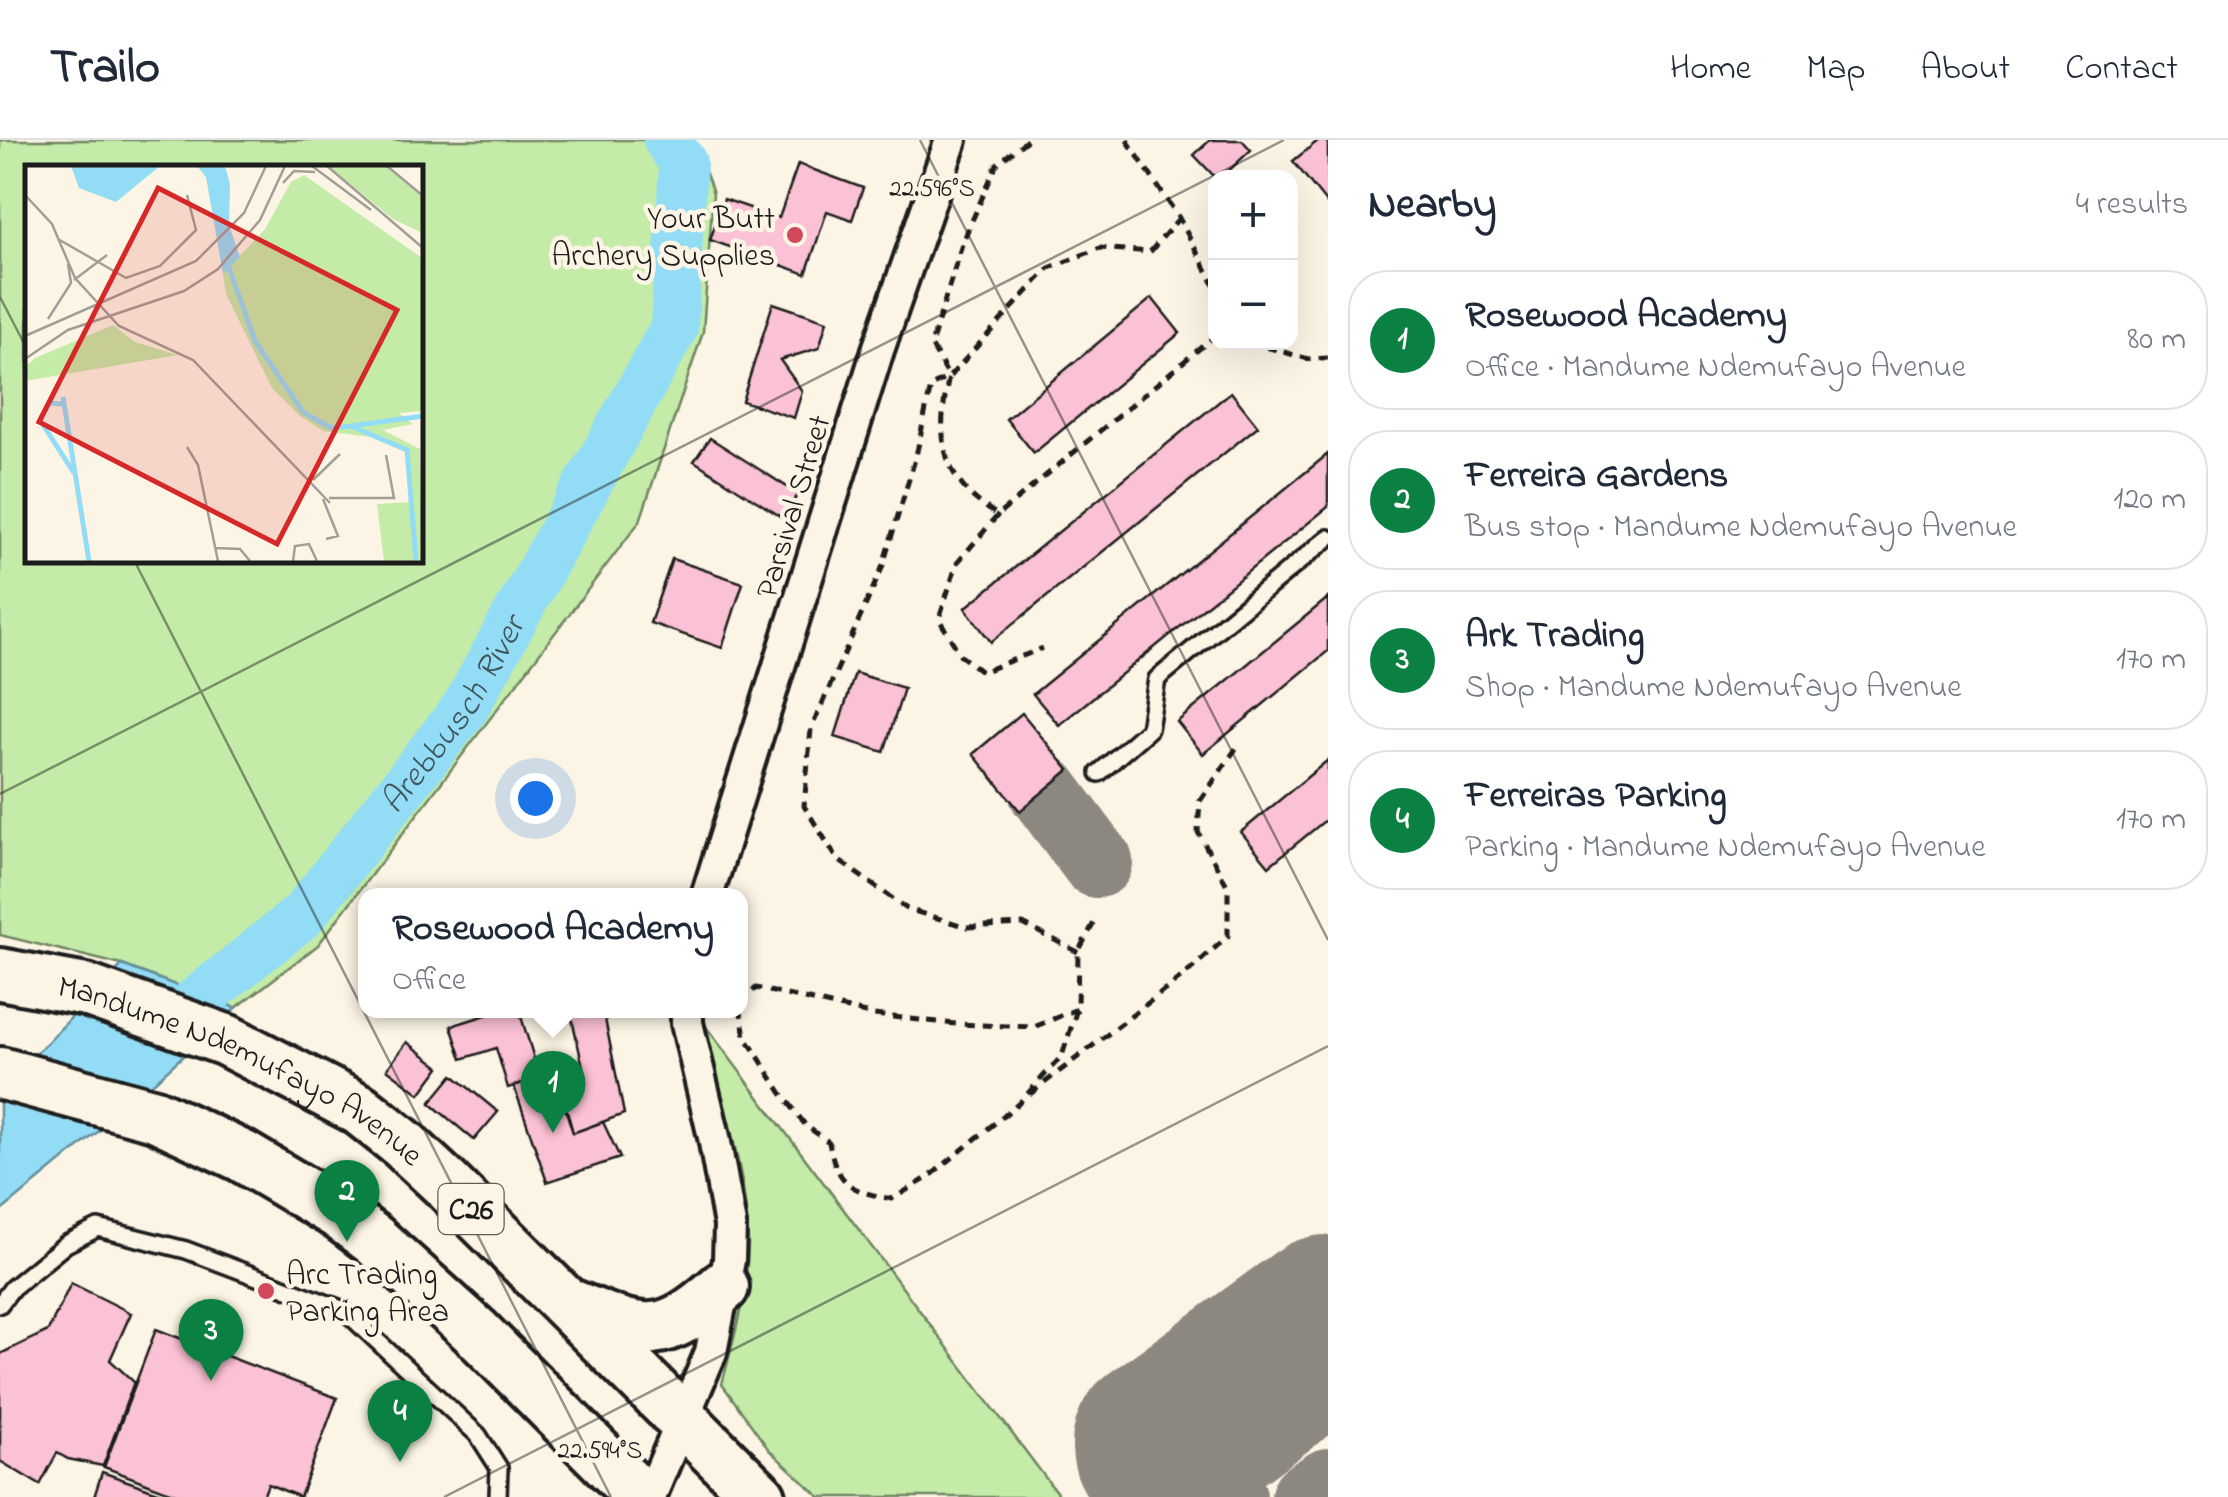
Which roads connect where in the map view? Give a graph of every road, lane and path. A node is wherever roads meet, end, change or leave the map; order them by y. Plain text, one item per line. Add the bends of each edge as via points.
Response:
1 (951, 140) edge
2 (1026, 140) edge
3 (1127, 140) edge
4 (1179, 218) junction
5 (1208, 273) edge
6 (1208, 341) edge
7 (1277, 350) edge
8 (1328, 358) edge
9 (949, 377) junction
10 (998, 516) junction
11 (1328, 538) edge
12 (1043, 648) dead end
13 (1238, 747) dead end
14 (1099, 772) dead end
15 (710, 888) edge
16 (1094, 921) dead end
17 (1078, 952) junction
18 (0, 974) edge
19 (748, 997) edge
20 (1077, 1008) junction
21 (687, 1018) edge
22 (742, 1018) edge
23 (0, 1072) edge
24 (1018, 1104) junction
25 (723, 1287) junction
26 (559, 1300) junction
27 (0, 1304) edge
28 (682, 1422) junction
29 (498, 1497) edge
30 (641, 1497) edge
31 (650, 1497) edge
32 (760, 1497) edge

1 - 15 street, Parsival Street
2 - 9 path via 998,164 963,241 931,345
3 - 4 path
4 - 5 path
4 - 9 path via 1150,252 1100,248 1050,268
6 - 10 path
7 - 8 path
9 - 10 path via 940,412 946,462 976,502
9 - 17 path via 931,386 882,568 812,729 804,806 838,860 907,909 966,927 1023,924
10 - 12 path via 957,563 939,619 962,656 982,672
11 - 14 lane via 1158,679 1149,728
13 - 24 path via 1200,801 1198,832 1228,888 1228,936
16 - 17 path
17 - 20 path
18 - 26 main road, Mandume Ndemufayo Avenue / C26 via 86,990 226,1040 359,1109 446,1184
19 - 20 path via 756,988 874,1015 1034,1027
20 - 24 path via 1062,1056
21 - 25 street via 730,1224
22 - 24 path via 754,1050 806,1126 829,1142 834,1169 858,1192 892,1199 930,1177
23 - 30 main road, C26 via 154,1115 242,1156 338,1213 475,1331
25 - 26 main road via 690,1317 653,1329 623,1326
25 - 28 street via 710,1352
26 - 28 main road, Mandume Ndemufayo Avenue / C26
27 - 29 lane via 66,1244 98,1228 186,1250 344,1310 478,1435 499,1468
28 - 31 street
28 - 32 main road, Mandume Ndemufayo Avenue / C26

